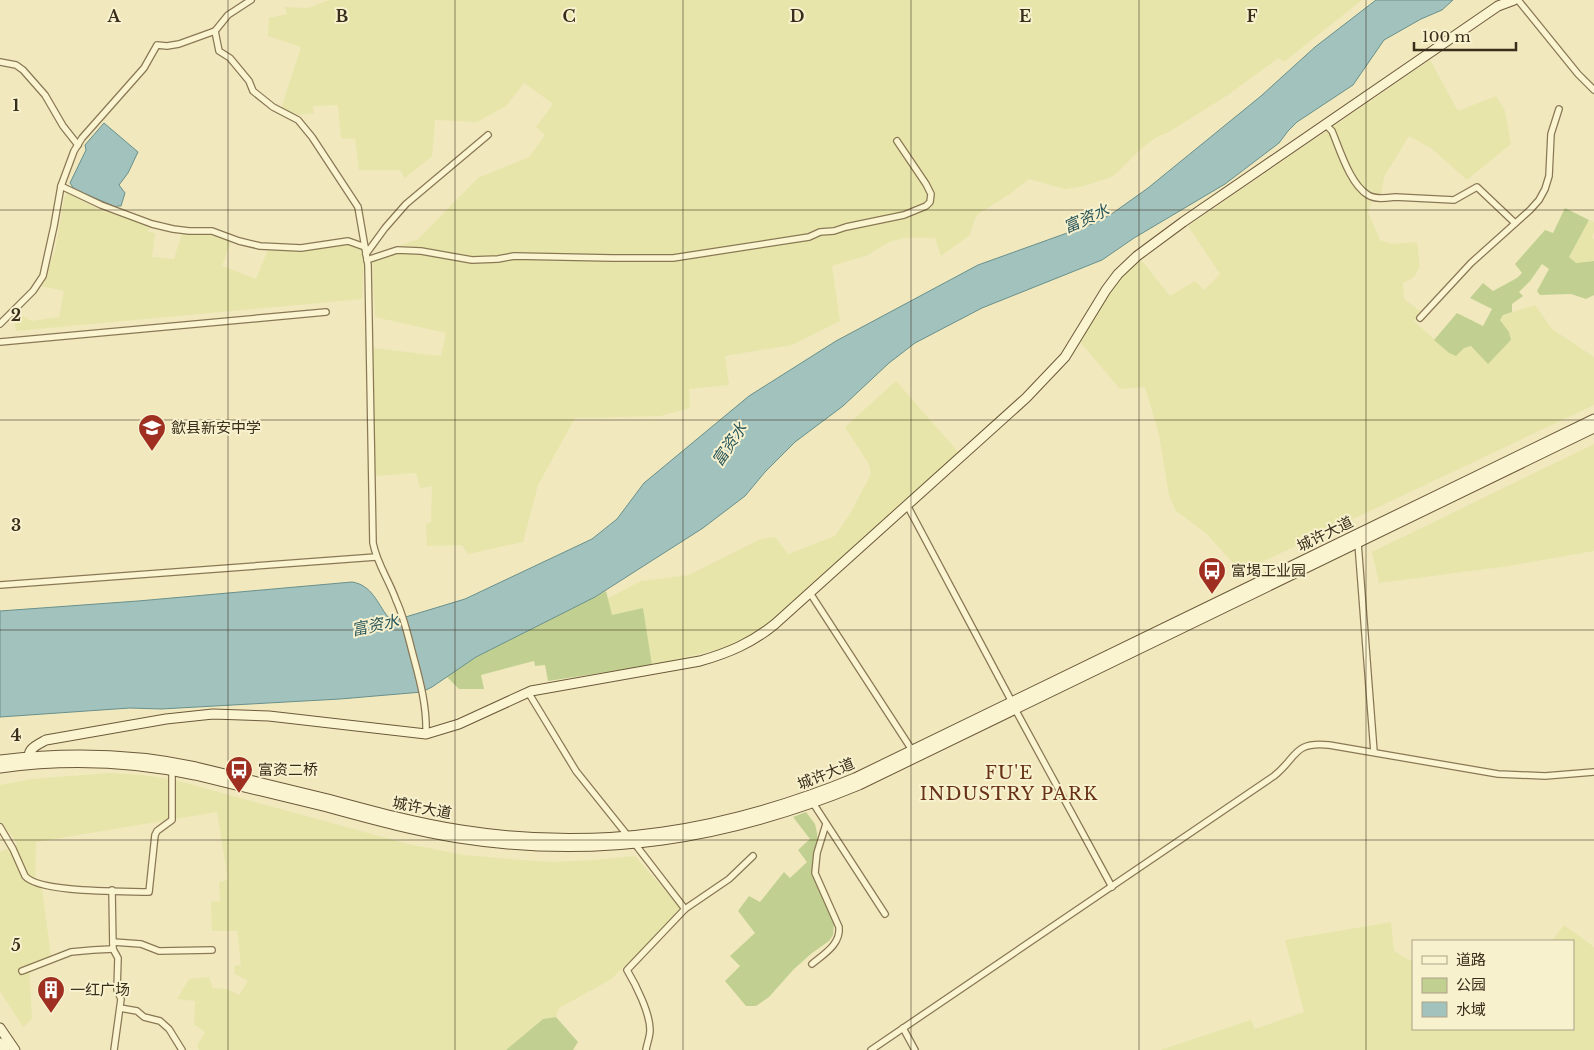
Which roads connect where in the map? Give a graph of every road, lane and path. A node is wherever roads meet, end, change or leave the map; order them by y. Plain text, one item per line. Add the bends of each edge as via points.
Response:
1 (251, 0) edge
2 (1514, 0) edge
3 (1518, 0) edge
4 (215, 31) junction
5 (0, 62) edge
6 (1594, 90) edge
7 (1559, 109) dead end
8 (1326, 124) junction
9 (488, 135) dead end
10 (897, 141) dead end
11 (78, 145) junction
12 (61, 186) junction
13 (1515, 224) junction
14 (366, 253) junction
15 (326, 312) dead end
16 (1420, 318) dead end
17 (0, 324) edge
18 (0, 342) edge
19 (1594, 419) edge
20 (1594, 428) edge
21 (907, 505) junction
22 (1358, 543) junction
23 (376, 557) junction
24 (0, 585) edge
25 (810, 593) junction
26 (528, 692) junction
27 (1013, 706) junction
28 (426, 734) junction
29 (912, 750) junction
30 (1374, 752) junction
31 (0, 760) edge
32 (28, 760) junction
33 (0, 768) edge
34 (172, 770) junction
35 (1594, 772) edge
36 (813, 803) junction
37 (826, 824) junction
38 (0, 827) edge
39 (628, 836) junction
40 (635, 844) junction
41 (752, 856) dead end
42 (1112, 886) junction
43 (112, 890) junction
44 (685, 909) junction
45 (885, 914) dead end
46 (113, 946) junction
47 (212, 950) dead end
48 (812, 964) dead end
49 (22, 971) dead end
50 (120, 1008) junction
51 (0, 1028) edge
52 (903, 1028) junction
53 (0, 1043) edge
54 (5, 1050) edge
55 (14, 1050) edge
56 (114, 1050) edge
57 (182, 1050) edge
58 (646, 1050) edge
59 (871, 1050) edge
60 (915, 1050) edge

1 - 4 street via 228,15
2 - 8 main road via 1498,6
3 - 6 street
4 - 11 street via 179,44 157,45 144,68
4 - 14 street via 219,52 230,58 253,91 273,107 298,120 317,145 358,207
5 - 11 street via 23,70 45,95
7 - 13 street via 1551,134 1548,183 1535,205
8 - 13 street via 1354,180 1370,196 1454,200 1477,187
8 - 21 main road via 1137,256 1118,274 1071,347 1042,382
9 - 14 street via 406,204
10 - 14 street via 926,184 931,194 930,202 904,215 834,232 666,259 514,256 472,260 421,251
11 - 12 street
12 - 14 street via 101,205 173,229 212,231 260,246 301,248 345,241
12 - 17 street via 43,276 33,291
13 - 16 street via 1472,263
14 - 23 street via 372,527
15 - 18 street
19 - 27 main road, 城许大道
20 - 22 main road, 城许大道
21 - 25 main road
21 - 27 street
22 - 27 main road, 城许大道
22 - 30 street
23 - 24 street
23 - 28 street via 402,614 423,693
25 - 26 main road via 766,632 727,653 700,661
25 - 29 street
26 - 28 main road via 459,724
26 - 39 street via 576,771
27 - 29 main road, 城许大道
27 - 36 main road, 城许大道 via 859,785
27 - 42 street
28 - 32 main road via 269,716 214,714 46,740 32,747
29 - 39 main road, 城许大道 via 838,785 761,812 692,828
30 - 35 street via 1498,774 1545,776
30 - 42 street via 1319,744 1304,746 1274,776
31 - 32 main road, 城许大道
32 - 33 main road, 城许大道
32 - 34 main road, 城许大道
32 - 39 main road, 城许大道 via 62,754 99,754 164,760 407,820 483,833 557,838
34 - 40 main road, 城许大道 via 396,826 460,838 548,846
34 - 43 street via 172,820 155,835 149,892
36 - 37 street
36 - 40 main road, 城许大道 via 718,831
37 - 45 street
37 - 48 street via 815,872 840,934 837,942
38 - 43 street via 21,870 36,884
40 - 44 street
41 - 44 street via 728,879
42 - 52 street
43 - 46 street
44 - 58 street via 626,970 637,987 649,1025
46 - 47 street via 141,944 159,950
46 - 49 street via 71,952
46 - 50 street via 118,958
50 - 56 street
50 - 57 street via 160,1021
51 - 55 main road
52 - 59 street
52 - 60 street
53 - 54 main road

